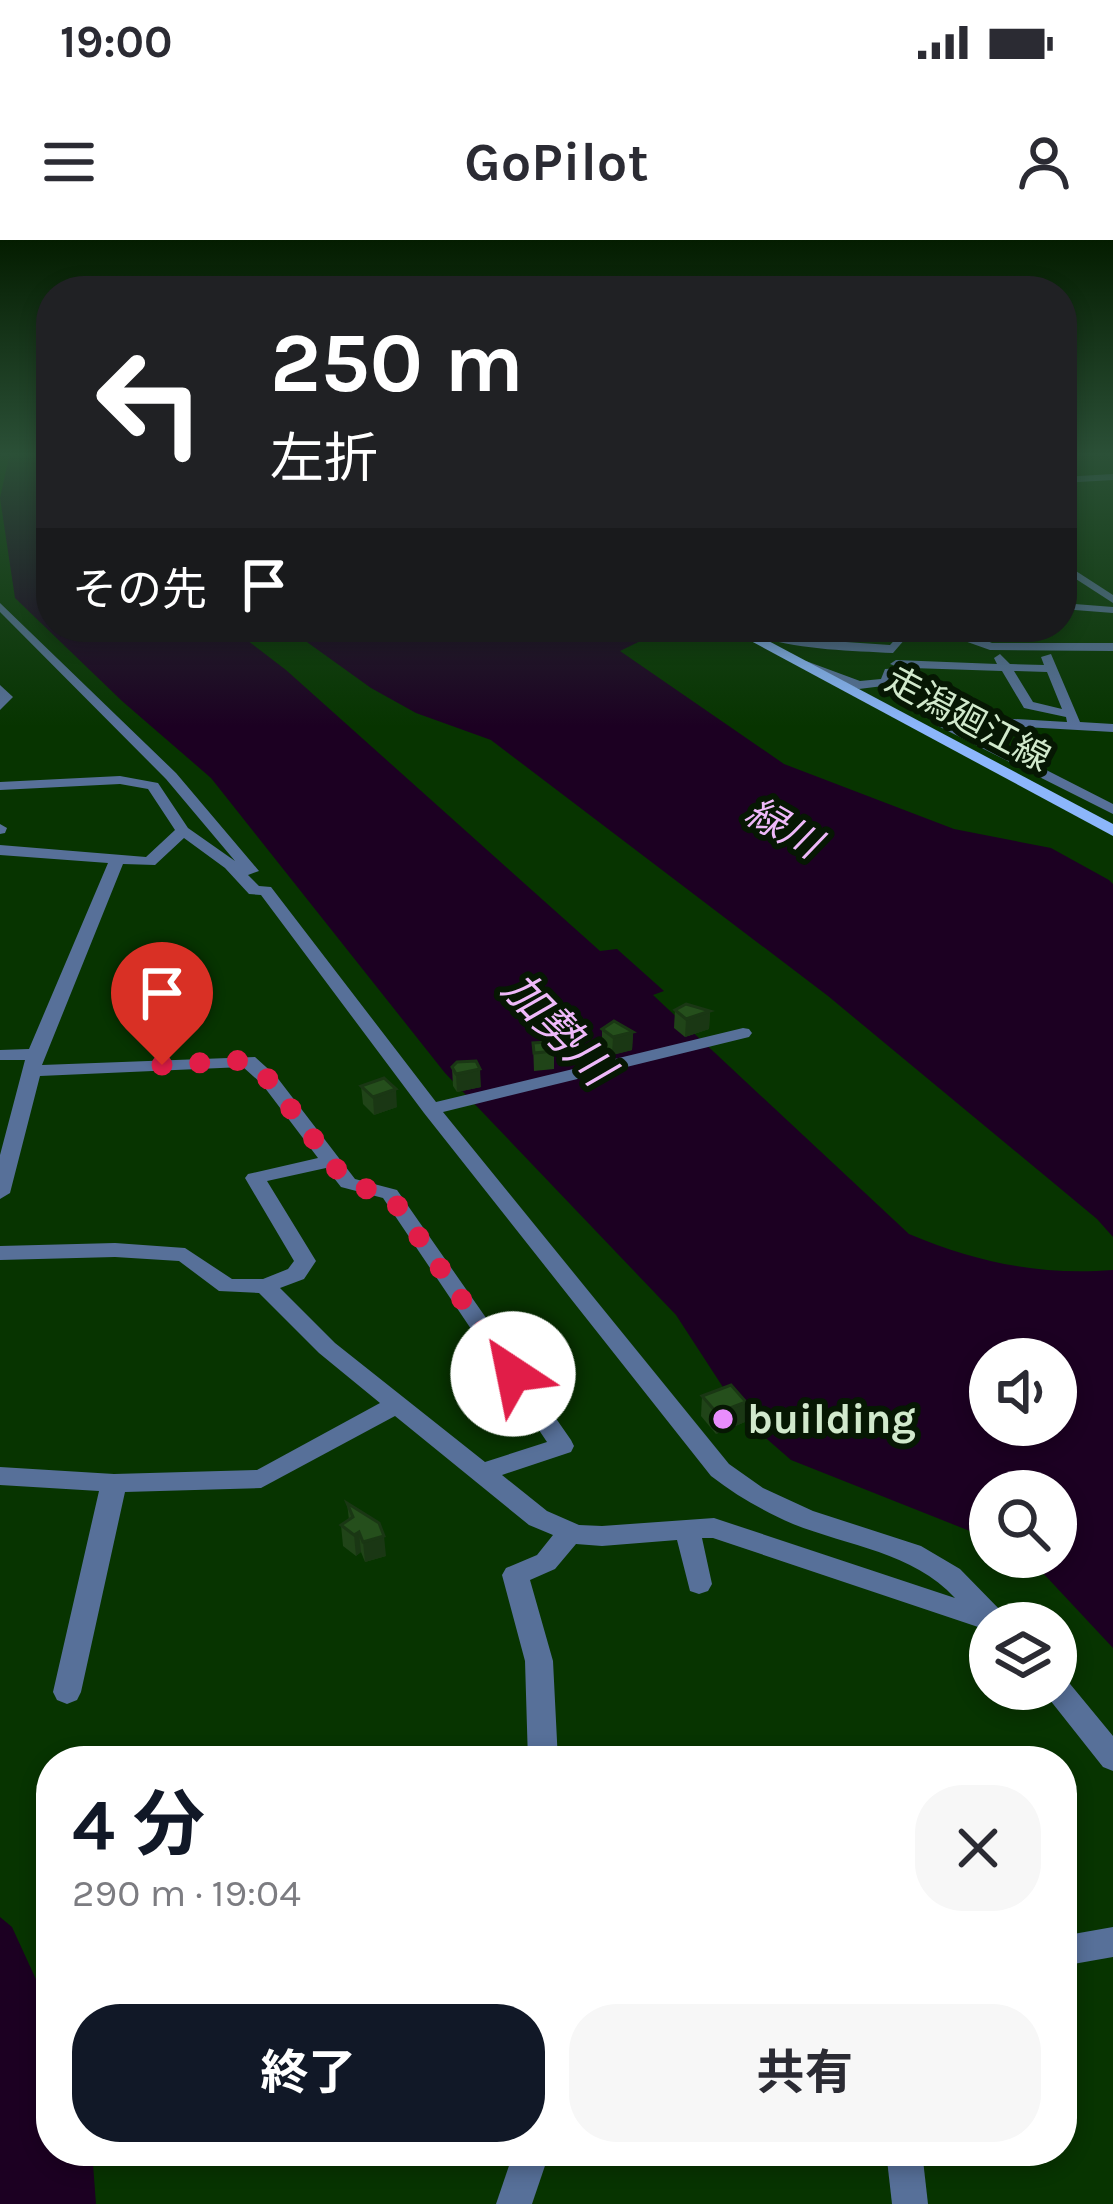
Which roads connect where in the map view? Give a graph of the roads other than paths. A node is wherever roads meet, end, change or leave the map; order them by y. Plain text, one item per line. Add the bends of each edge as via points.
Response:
1 (1077, 577) edge
2 (1113, 588) edge
3 (1096, 589) junction
4 (1113, 600) edge
5 (0, 606) edge
6 (1077, 607) edge
7 (1113, 610) edge
8 (1089, 633) dead end
9 (1113, 634) edge
10 (36, 642) edge
11 (36, 642) edge
12 (760, 642) edge
13 (812, 642) edge
14 (897, 642) edge
15 (984, 642) edge
16 (990, 646) junction
17 (1042, 646) junction
18 (1113, 647) edge
19 (802, 664) junction
20 (896, 664) dead end
21 (925, 665) junction
22 (1007, 667) junction
23 (1054, 669) junction
24 (0, 689) edge
25 (929, 697) dead end
26 (0, 706) edge
27 (943, 718) junction
28 (1073, 721) junction
29 (1113, 728) edge
30 (0, 786) edge
31 (1113, 810) edge
32 (183, 831) junction
33 (1113, 831) edge
34 (0, 850) edge
35 (117, 860) junction
36 (265, 890) junction
37 (743, 1033) dead end
38 (0, 1055) edge
39 (35, 1062) junction
40 (437, 1109) junction
41 (330, 1161) junction
42 (0, 1193) edge
43 (0, 1252) edge
44 (265, 1286) junction
45 (395, 1405) junction
46 (483, 1472) junction
47 (0, 1476) edge
48 (114, 1484) junction
49 (571, 1532) junction
50 (687, 1535) junction
51 (699, 1584) dead end
52 (975, 1602) edge
53 (969, 1614) edge
54 (67, 1692) dead end
55 (1074, 1710) edge
56 (543, 1746) edge
57 (1113, 1758) edge
58 (1113, 1942) edge
59 (1077, 1948) edge
60 (527, 2166) edge
61 (906, 2166) edge
62 (514, 2204) edge
63 (910, 2204) edge

1 - 3 street
2 - 3 street
3 - 4 street
5 - 10 street
6 - 7 street
8 - 9 street
11 - 36 street via 171,776
12 - 19 main road, 走潟廻江線
13 - 14 street via 892,649
15 - 16 street
16 - 17 street
16 - 22 street
17 - 18 street
17 - 23 street
19 - 21 street via 859,685
19 - 33 main road, 走潟廻江線
20 - 21 street
21 - 22 street
22 - 23 street
22 - 28 street via 1028,705
23 - 28 street
24 - 26 street via 7,697
25 - 27 street
27 - 28 street
27 - 31 street
28 - 29 street
30 - 32 street via 144,781
32 - 35 street via 150,862
32 - 36 street via 255,891
34 - 35 street
35 - 39 street
36 - 40 street
37 - 40 street
38 - 39 street
39 - 41 street via 248,1060
39 - 42 street
40 - 52 street via 720,1470 803,1517 912,1553
41 - 44 street via 255,1178 305,1261 296,1274
41 - 46 street via 348,1184 390,1195 562,1446
43 - 44 street via 185,1255 227,1286
44 - 45 street
45 - 46 street
45 - 48 street via 261,1479
46 - 49 street via 538,1518
47 - 48 street
48 - 54 street
49 - 50 street
49 - 56 street via 546,1562 515,1575 539,1661
50 - 51 street
50 - 53 street via 714,1528
55 - 57 street
58 - 59 street
60 - 62 street
61 - 63 street

